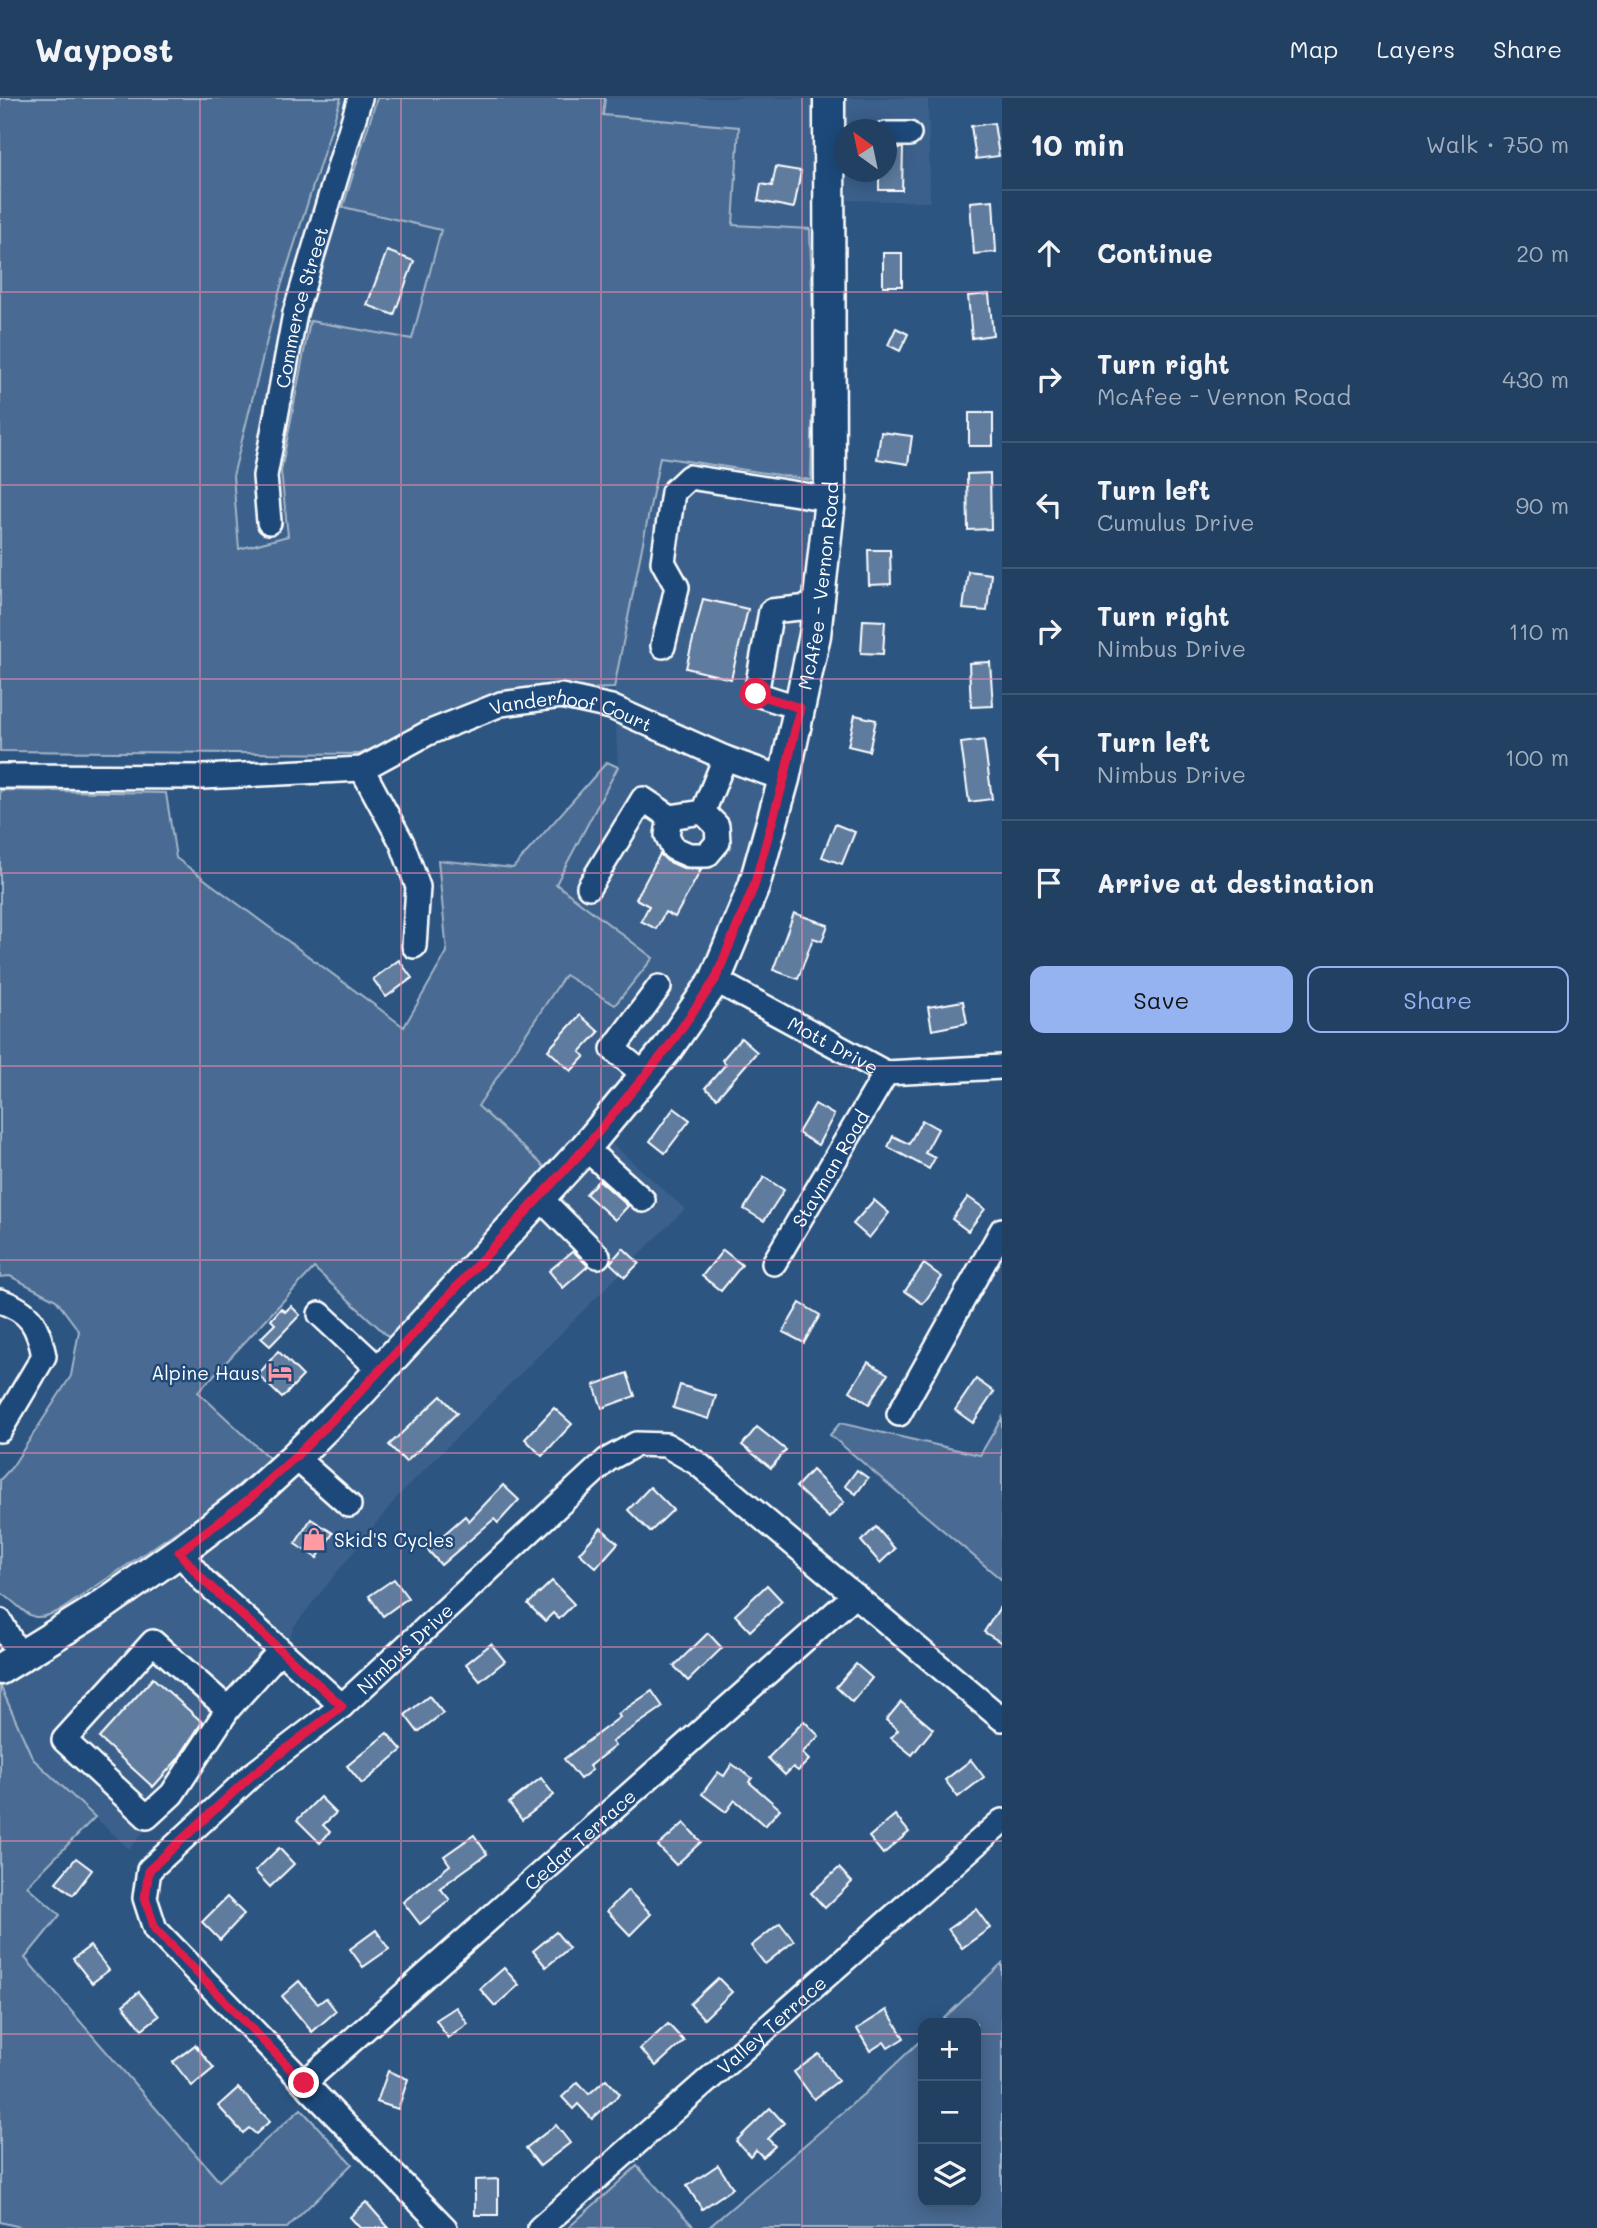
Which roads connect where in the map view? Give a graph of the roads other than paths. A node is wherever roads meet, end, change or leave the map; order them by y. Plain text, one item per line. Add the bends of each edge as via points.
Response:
1 (360, 98) edge
2 (829, 98) edge
3 (834, 120) edge
4 (836, 182) edge
5 (831, 499) junction
6 (269, 522) dead end
7 (818, 606) junction
8 (663, 646) dead end
9 (800, 708) junction
10 (725, 758) junction
11 (362, 769) junction
12 (0, 776) edge
13 (784, 779) junction
14 (702, 812) junction
15 (670, 817) junction
16 (589, 887) dead end
17 (414, 946) dead end
18 (715, 980) junction
19 (659, 988) dead end
20 (1002, 1067) edge
21 (886, 1073) junction
22 (646, 1076) junction
23 (585, 1148) junction
24 (540, 1198) junction
25 (643, 1200) dead end
26 (1002, 1230) edge
27 (598, 1256) dead end
28 (774, 1263) dead end
29 (0, 1301) edge
30 (320, 1314) dead end
31 (380, 1370) junction
32 (900, 1414) dead end
33 (0, 1430) edge
34 (295, 1457) junction
35 (349, 1505) dead end
36 (179, 1552) junction
37 (855, 1595) junction
38 (0, 1621) edge
39 (280, 1651) junction
40 (10, 1663) edge
41 (342, 1706) junction
42 (228, 1710) junction
43 (1002, 1719) edge
44 (1002, 1821) edge
45 (304, 2083) junction
46 (445, 2228) edge
47 (540, 2228) edge

1 - 6 street, Commerce Street via 295,313 265,476
2 - 3 main road, McAfee - Vernon Road
4 - 5 main road, McAfee - Vernon Road
5 - 7 main road, McAfee - Vernon Road
5 - 8 street via 689,477 673,492 663,562 677,587
7 - 9 main road, McAfee - Vernon Road
7 - 9 street via 771,611 756,694
9 - 13 main road, McAfee - Vernon Road
10 - 11 street, Vanderhoof Court via 611,706 561,696 501,704 428,733
10 - 13 street, Vanderhoof Court
10 - 14 street
11 - 12 street, Vanderhoof Court via 203,777
11 - 17 street via 402,843 418,887
13 - 18 main road, McAfee - Vernon Road via 754,886
14 - 15 street
14 - 15 street via 717,826 718,842 707,855 673,848 667,835
15 - 16 street via 643,799
18 - 21 street, Mott Drive
18 - 22 main road, McAfee - Vernon Road
19 - 22 street via 613,1049
20 - 21 street, Mott Drive
21 - 28 street, Stayman Road
22 - 23 main road, McAfee - Vernon Road
23 - 24 main road, McAfee - Vernon Road
23 - 25 street
24 - 27 street
24 - 31 main road, McAfee - Vernon Road
26 - 32 street
29 - 33 street via 15,1306 35,1323 44,1356
30 - 31 street
31 - 34 main road, McAfee - Vernon Road
34 - 35 street
34 - 36 main road, McAfee - Vernon Road
36 - 39 street
36 - 40 main road, McAfee - Vernon Road
37 - 41 street, Nimbus Drive via 697,1463 666,1445 636,1444 607,1460
37 - 43 street, Nimbus Drive
37 - 45 street, Cedar Terrace
38 - 40 street
39 - 41 street
39 - 42 street
41 - 45 street, Nimbus Drive via 252,1775 149,1870 145,1898 155,1929
42 - 42 street via 153,1642 64,1740 147,1817 172,1794
44 - 47 street, Valley Terrace
45 - 46 street, Nimbus Drive

